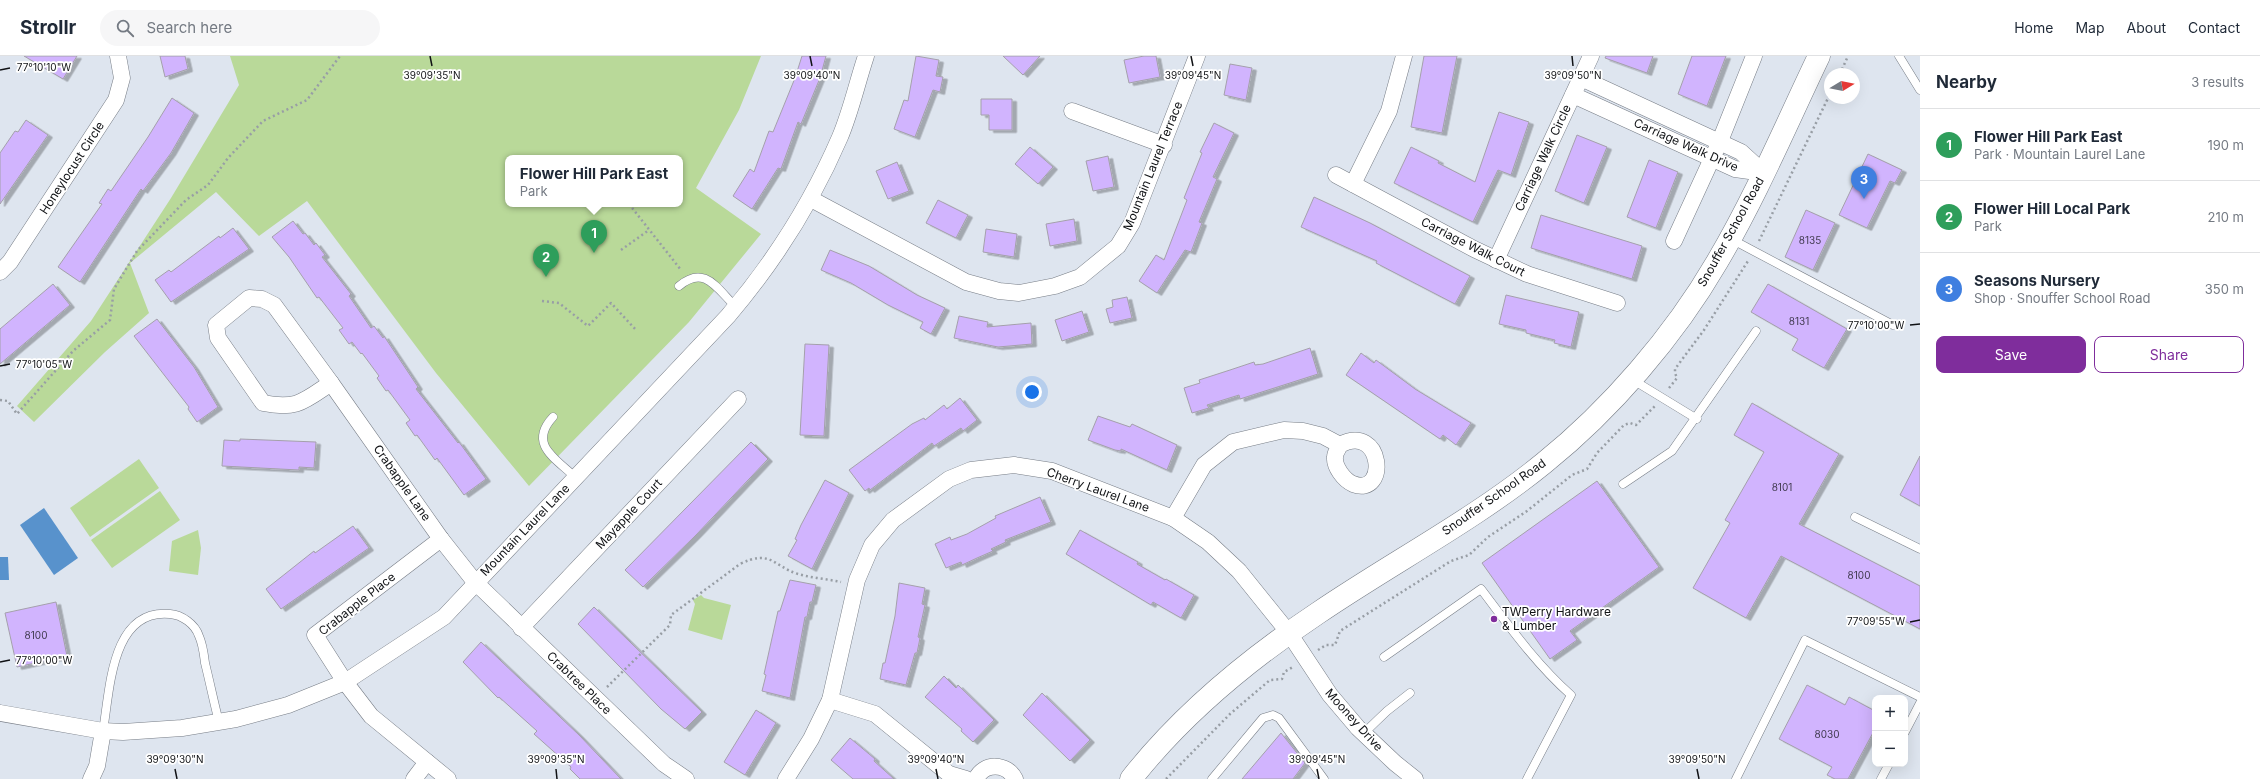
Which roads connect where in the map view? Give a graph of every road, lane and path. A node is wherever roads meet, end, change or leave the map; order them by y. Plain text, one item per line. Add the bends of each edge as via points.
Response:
1 (118, 56) edge
2 (340, 56) edge
3 (866, 56) edge
4 (1197, 56) edge
5 (1404, 56) edge
6 (1591, 56) edge
7 (1754, 56) edge
8 (1819, 56) edge
9 (1848, 56) edge
10 (1899, 56) edge
11 (1843, 68) edge
12 (1581, 78) junction
13 (1920, 90) edge
14 (1573, 95) junction
15 (1072, 111) dead end
16 (1720, 141) junction
17 (1164, 145) junction
18 (1712, 158) junction
19 (1764, 173) junction
20 (1336, 175) dead end
21 (1353, 184) junction
22 (811, 199) junction
23 (631, 207) edge
24 (649, 230) junction
25 (1730, 239) junction
26 (1674, 241) dead end
27 (621, 250) dead end
28 (1496, 260) junction
29 (0, 272) edge
30 (688, 279) junction
31 (679, 286) dead end
32 (542, 301) dead end
33 (1617, 303) dead end
34 (736, 307) junction
35 (1893, 325) dead end
36 (636, 330) dead end
37 (1756, 331) dead end
38 (1630, 378) junction
39 (331, 383) junction
40 (738, 399) dead end
41 (0, 400) edge
42 (1655, 406) dead end
43 (553, 417) dead end
44 (1697, 418) junction
45 (1340, 445) dead end
46 (575, 477) junction
47 (1623, 484) dead end
48 (1856, 517) dead end
49 (1173, 518) junction
50 (441, 539) junction
51 (1920, 549) edge
52 (475, 582) junction
53 (856, 585) junction
54 (521, 628) junction
55 (1289, 632) junction
56 (1326, 645) dead end
57 (1384, 657) dead end
58 (1284, 672) dead end
59 (345, 682) junction
60 (1410, 693) dead end
61 (1920, 697) edge
62 (596, 699) junction
63 (830, 700) junction
64 (1920, 703) edge
65 (0, 713) edge
66 (219, 722) junction
67 (103, 731) junction
68 (1906, 731) edge
69 (1364, 733) junction
70 (427, 762) junction
71 (1887, 767) edge
72 (1137, 775) edge
73 (91, 779) edge
74 (414, 779) edge
75 (448, 779) edge
76 (686, 779) edge
77 (786, 779) edge
78 (966, 779) edge
79 (976, 779) edge
80 (1015, 779) edge
81 (1166, 779) edge
82 (1212, 779) edge
83 (1324, 779) edge
84 (1415, 779) edge
85 (1527, 779) edge
86 (1736, 779) edge
87 (1881, 779) edge

1 - 29 street, Honeylocust Circle via 122,78 116,100 10,262
2 - 41 path via 307,100 263,121 228,158 208,185 186,200 137,251 114,289 110,320 73,351 17,414 8,401
3 - 22 street, Mountain Laurel Lane via 841,135
4 - 17 street, Mountain Laurel Terrace
5 - 21 street via 1388,111
6 - 12 street, Carriage Walk Circle
7 - 16 street
8 - 19 main road, Snouffer School Road
9 - 11 path
10 - 13 lane
12 - 14 street, Carriage Walk Circle
12 - 16 street, Carriage Walk Drive
14 - 18 street, Carriage Walk Drive
14 - 28 street, Carriage Walk Circle
15 - 17 street
16 - 18 street
16 - 19 street, Carriage Walk Drive via 1741,152
17 - 22 street, Mountain Laurel Terrace via 1132,223 1118,246 1080,277 1056,286 1019,293 999,291 966,282
18 - 19 street, Carriage Walk Drive via 1735,169
18 - 26 street
19 - 25 main road, Snouffer School Road
20 - 21 street, Carriage Walk Court
21 - 28 street, Carriage Walk Court
22 - 34 street, Mountain Laurel Lane via 766,269
23 - 24 path
24 - 27 path
24 - 30 path
25 - 35 lane
25 - 38 main road, Snouffer School Road via 1716,265 1679,319
28 - 33 street, Carriage Walk Court via 1527,274
30 - 31 lane
30 - 34 lane via 697,276 705,278
32 - 36 path via 559,303 588,326 611,303
34 - 46 street, Mountain Laurel Lane
37 - 44 lane
38 - 44 lane
38 - 55 main road, Snouffer School Road via 1568,443 1515,485
39 - 39 street, Crabapple Lane via 274,305 262,299 249,298 216,325 218,338 263,402 283,407 305,401
39 - 50 street, Crabapple Lane
40 - 54 street, Mayapple Court
42 - 56 path via 1636,425 1624,425 1597,453 1587,469 1572,475 1527,511 1488,537 1470,555 1451,561 1340,631 1335,645
43 - 46 lane via 544,427 542,434 545,448
44 - 47 lane via 1672,452
45 - 49 street via 1323,436 1284,430 1233,442 1204,465
46 - 52 street, Mountain Laurel Lane
48 - 51 lane
49 - 53 street, Cherry Laurel Lane via 1052,471 1014,464 971,470 949,479 893,520 872,545
49 - 55 street, Cherry Laurel Lane via 1208,542 1239,571
50 - 52 street, Crabapple Lane
50 - 59 street, Crabapple Place via 315,634
52 - 54 street, Crabtree Place
52 - 59 street, Mountain Laurel Lane via 444,617
53 - 62 path via 797,574 767,558 749,560 671,615 670,625
53 - 63 street, Cherry Laurel Lane
54 - 62 street, Crabtree Place
55 - 69 street, Mooney Drive via 1330,695
55 - 72 main road, Snouffer School Road via 1220,686
57 - 85 lane via 1481,588 1528,652 1551,678 1571,695
58 - 81 path via 1282,678 1270,680 1230,714
59 - 66 street, Mountain Laurel Lane via 288,705
59 - 70 street via 371,716
60 - 69 lane via 1386,710
61 - 86 lane via 1805,640
62 - 76 street, Crabtree Place via 664,764
63 - 77 street, Cherry Laurel Lane via 812,739
63 - 78 street via 875,714 949,774
64 - 68 lane
65 - 67 street, Mountain Laurel Lane
66 - 67 street, Mountain Laurel Lane via 182,728
66 - 67 lane via 199,636 188,621 176,614 160,613 146,617 129,629 122,640 115,662
67 - 73 street via 97,766
69 - 84 street, Mooney Drive via 1395,764
70 - 74 street
70 - 75 street
71 - 87 lane
79 - 80 street via 982,770 995,766 1008,770
82 - 83 lane via 1264,718 1273,715 1279,718

